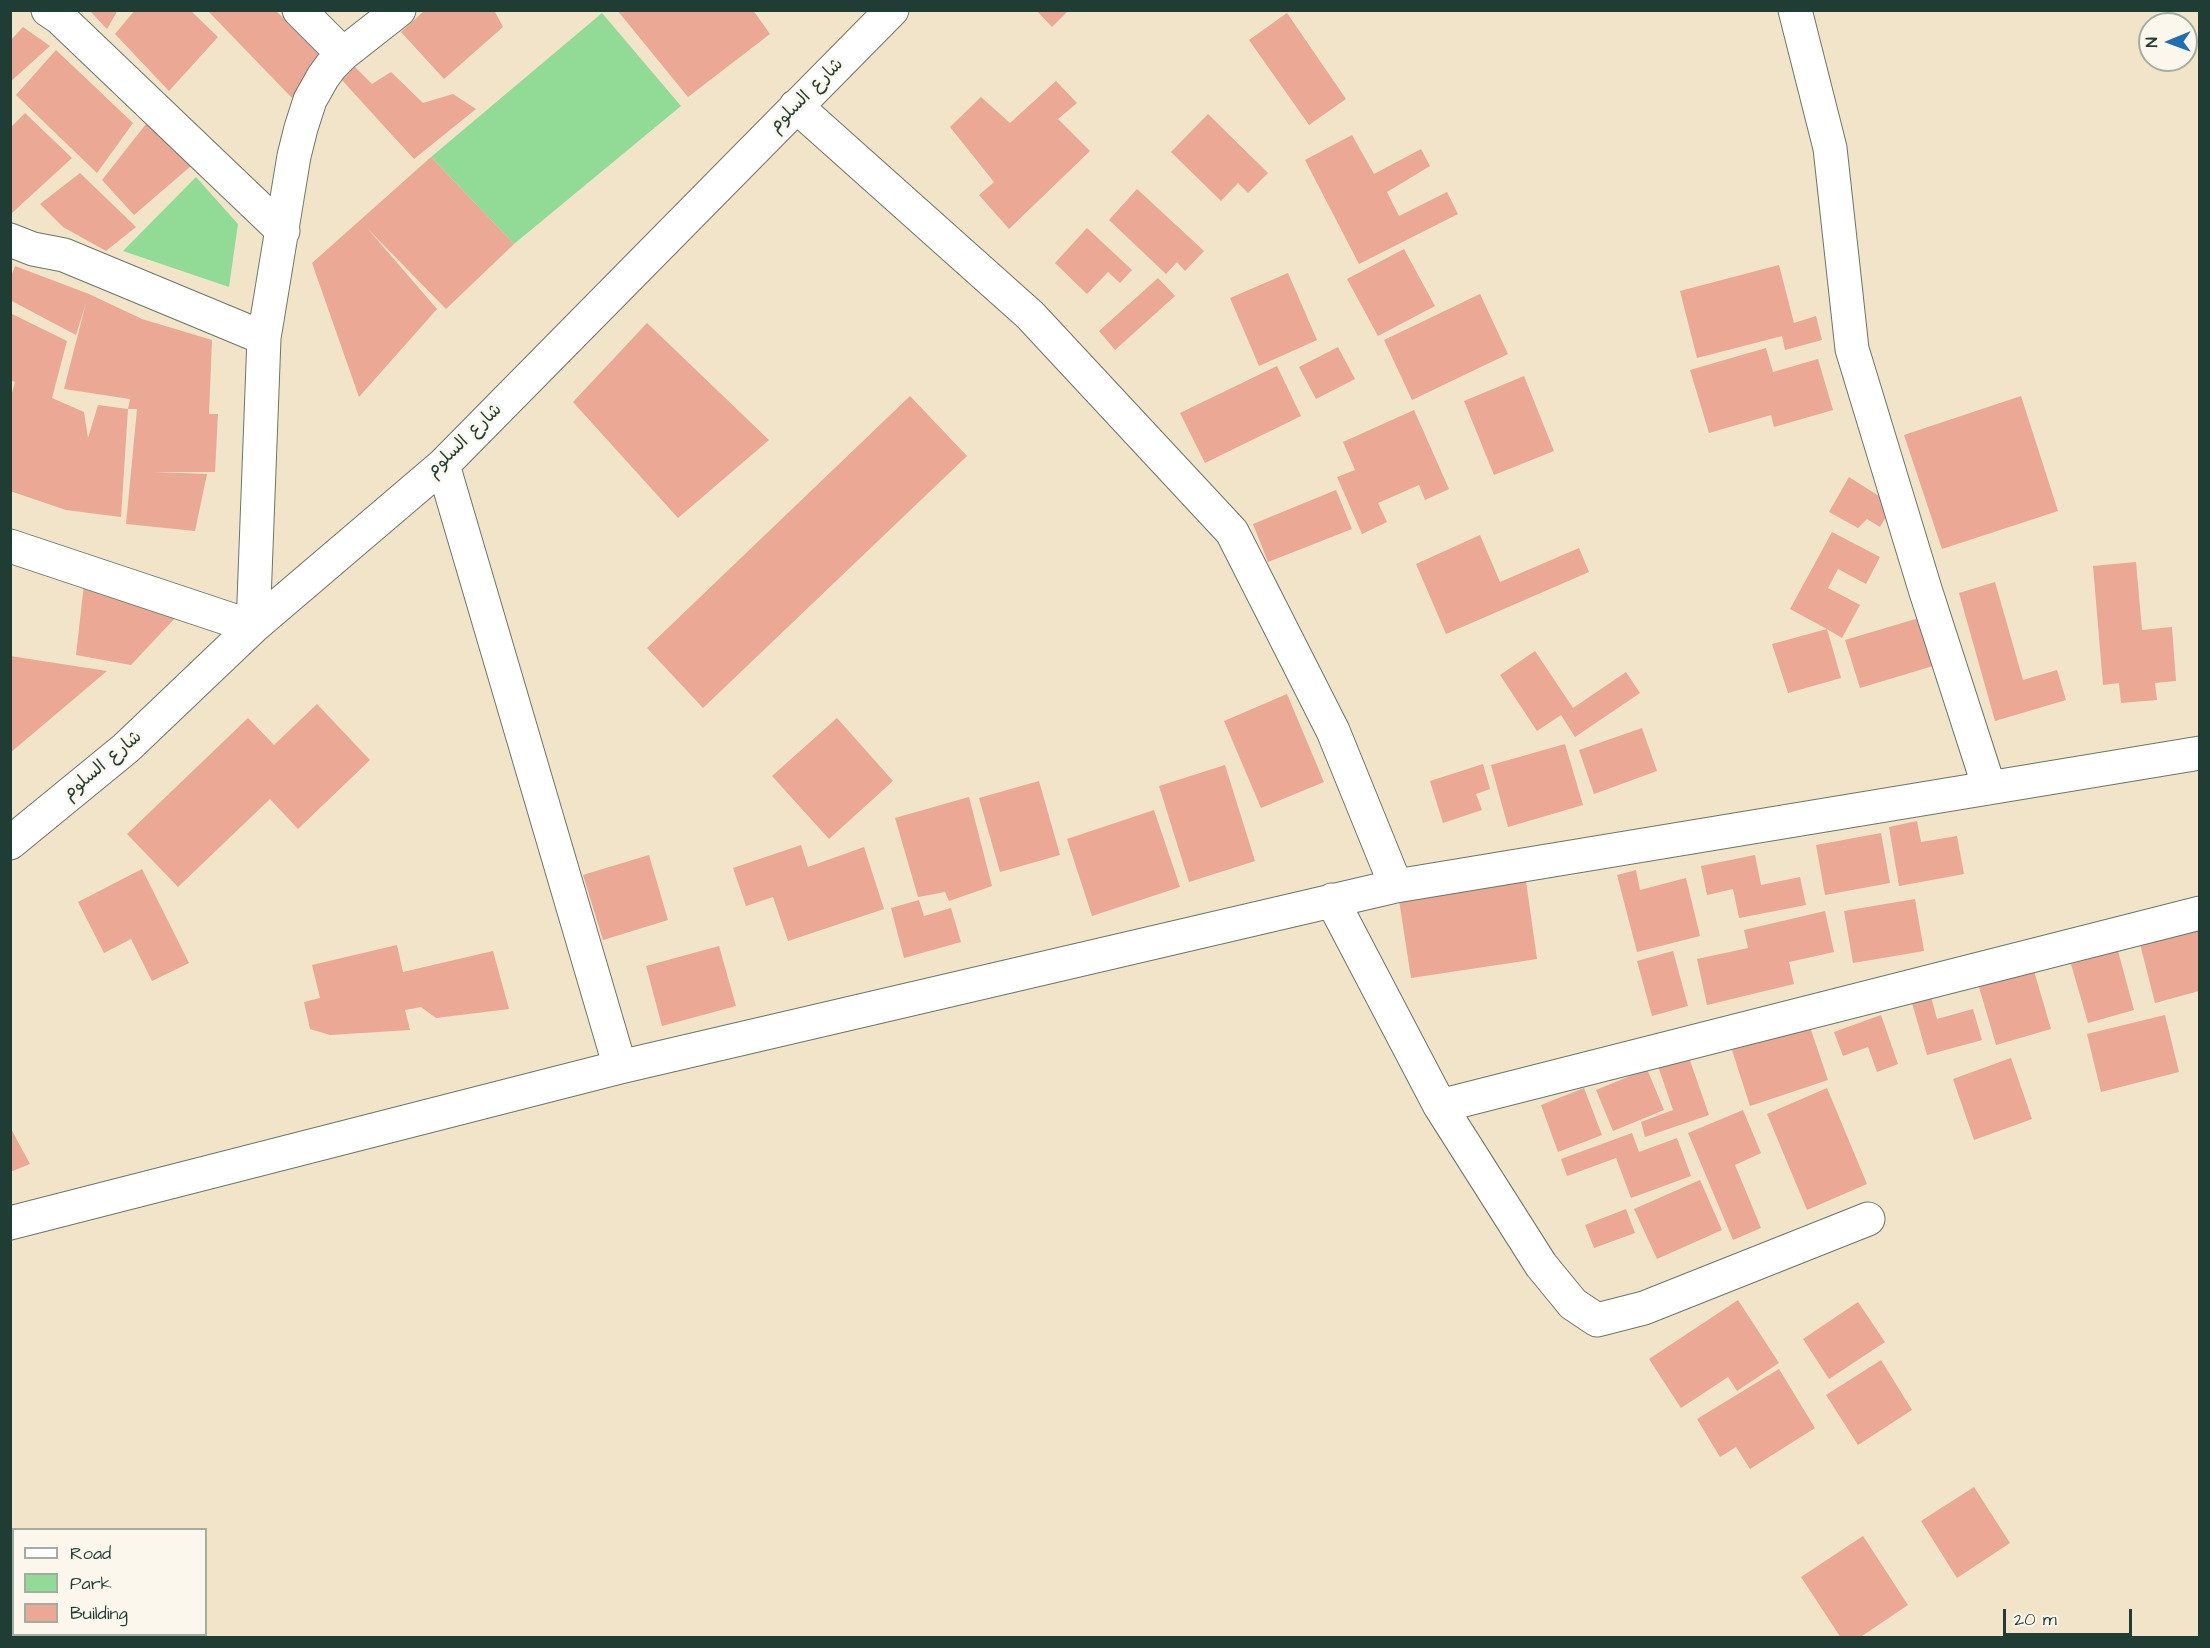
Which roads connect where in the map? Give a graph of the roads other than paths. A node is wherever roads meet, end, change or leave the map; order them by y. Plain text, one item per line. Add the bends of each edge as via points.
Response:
1 (48, 10) edge
2 (299, 10) edge
3 (399, 10) edge
4 (892, 10) edge
5 (1795, 10) edge
6 (343, 54) junction
7 (796, 106) junction
8 (283, 231) junction
9 (10, 240) edge
10 (264, 338) junction
11 (443, 465) junction
12 (10, 546) edge
13 (253, 627) junction
14 (2199, 753) edge
15 (1989, 787) junction
16 (14, 836) edge
17 (1396, 886) junction
18 (1332, 900) junction
19 (2199, 914) edge
20 (620, 1067) junction
21 (1440, 1106) junction
22 (1868, 1219) dead end
23 (10, 1223) edge

1 - 8 street
2 - 6 street
3 - 6 street
4 - 7 street, شارع السلوم
5 - 15 street via 1830,148 1852,349
6 - 8 street via 323,76 310,100 294,156
7 - 11 street, شارع السلوم
7 - 17 street via 1030,315 1232,532 1333,731
8 - 10 street
9 - 10 street via 64,255
10 - 13 street
11 - 13 street, شارع السلوم
11 - 20 street
12 - 13 street
13 - 16 street, شارع السلوم via 126,748
14 - 15 street
15 - 17 street
17 - 18 street
18 - 20 street
18 - 21 street
19 - 21 street
20 - 23 street
21 - 22 street via 1541,1265 1573,1304 1597,1320 1644,1308

